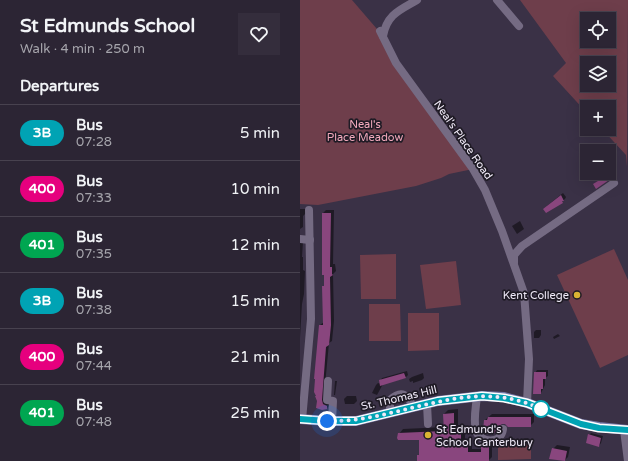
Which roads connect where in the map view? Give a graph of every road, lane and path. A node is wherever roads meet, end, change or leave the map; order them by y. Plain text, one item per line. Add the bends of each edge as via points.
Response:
1 (417, 0) edge
2 (497, 0) edge
3 (519, 26) dead end
4 (614, 183) dead end
5 (309, 210) dead end
6 (300, 239) edge
7 (310, 240) junction
8 (514, 268) junction
9 (529, 359) junction
10 (538, 360) dead end
11 (328, 381) dead end
12 (477, 396) junction
13 (527, 403) junction
14 (427, 404) junction
15 (413, 407) junction
16 (390, 413) junction
17 (301, 419) edge
18 (332, 421) junction
19 (428, 424) dead end
20 (503, 429) dead end
21 (626, 430) edge
22 (628, 461) edge

1 - 8 street, Neal's Place Road via 392,15 382,34 396,63 473,169 485,190
2 - 3 street
4 - 8 street via 517,251
5 - 7 street
6 - 7 street
7 - 17 street via 311,319
8 - 9 street, Neal's Place Road via 524,293
9 - 10 street
9 - 13 street, Neal's Place Road
11 - 18 street via 327,400 333,401
12 - 13 main road, St. Thomas Hill
12 - 14 main road, St. Thomas Hill
12 - 20 street via 475,422 478,436 485,440 493,440 500,438
13 - 21 main road, St. Thomas Hill via 581,424
14 - 15 main road, St. Thomas Hill
14 - 19 street
15 - 16 main road, St. Thomas Hill
15 - 16 street via 408,396 399,395 390,400
16 - 18 main road, St. Thomas Hill via 356,421
17 - 18 main road, St. Thomas Hill
21 - 22 street

